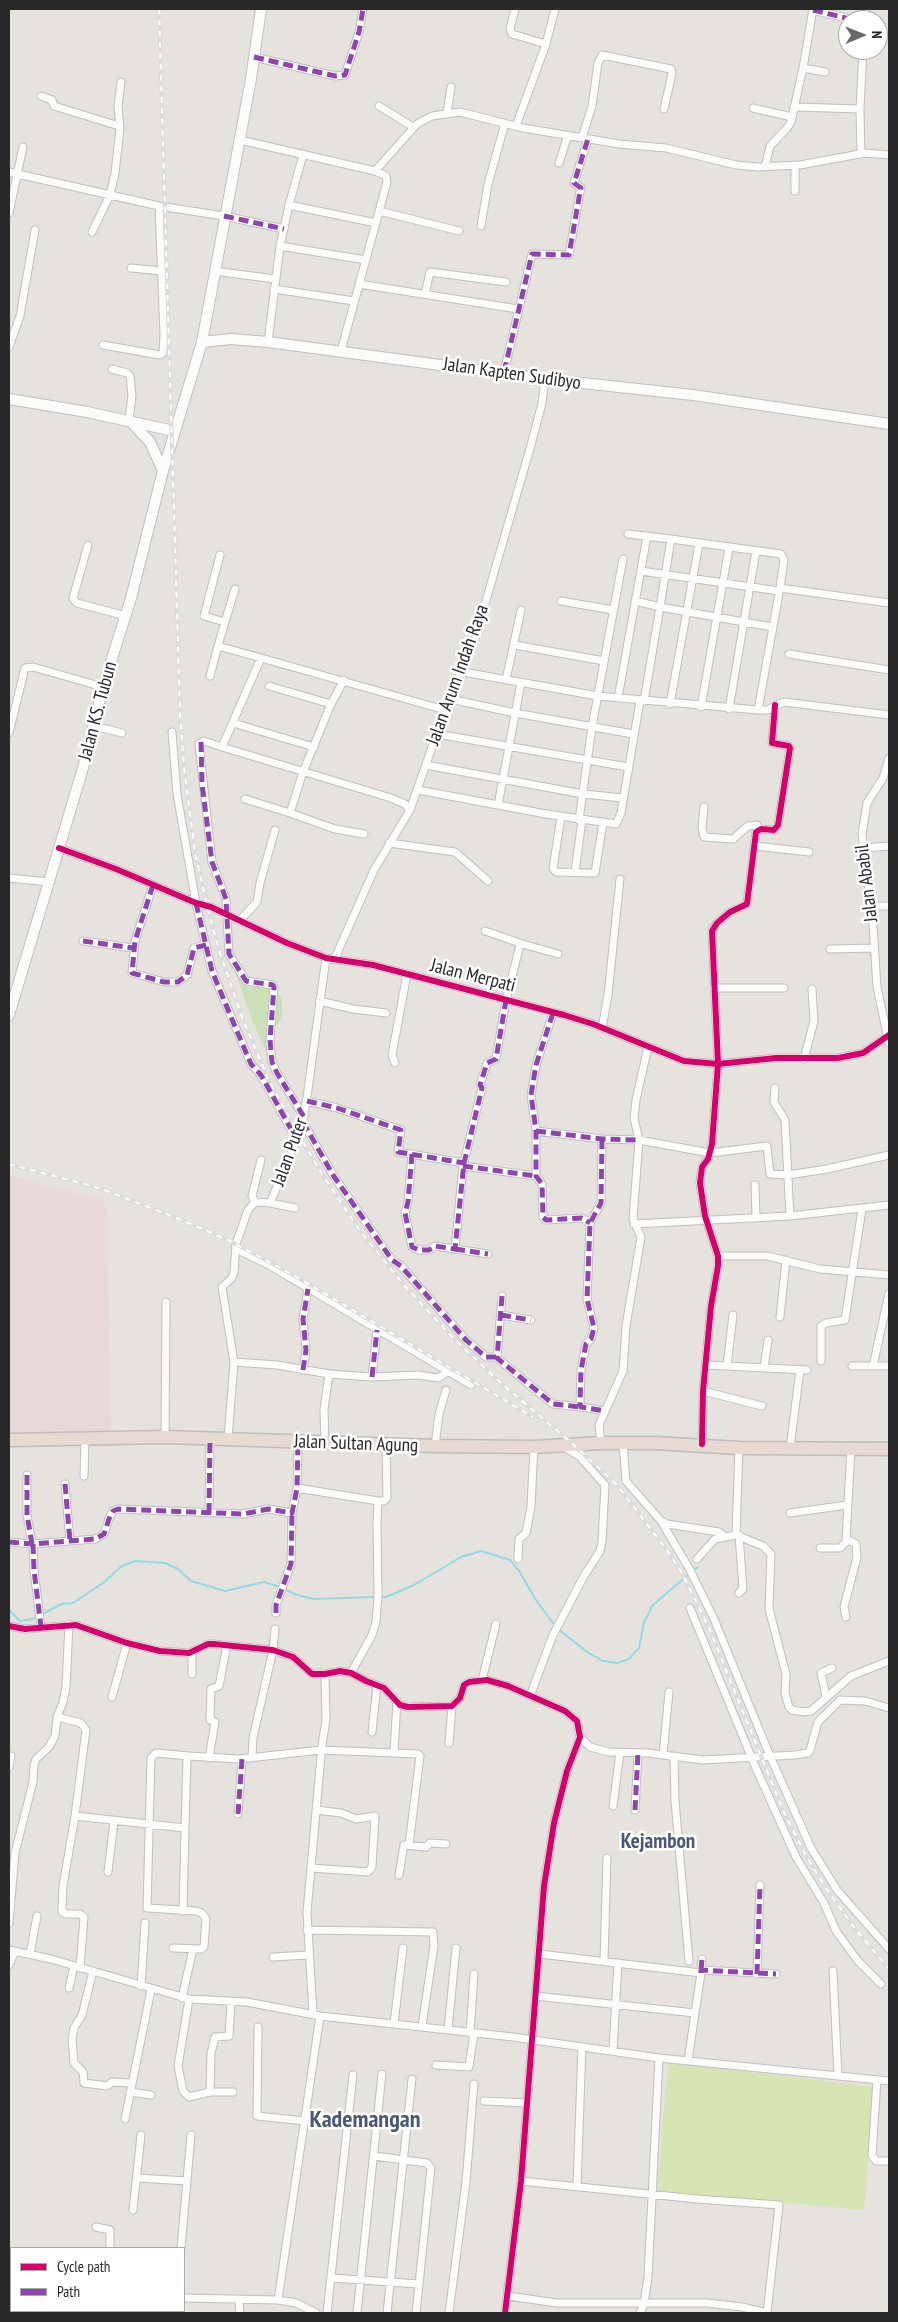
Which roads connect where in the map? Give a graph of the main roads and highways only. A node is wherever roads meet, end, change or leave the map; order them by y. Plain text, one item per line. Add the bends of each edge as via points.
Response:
1 (261, 9) edge
2 (202, 342) junction
3 (9, 399) edge
4 (129, 420) junction
5 (889, 424) edge
6 (174, 431) junction
7 (162, 471) junction
8 (9, 1014) edge
9 (9, 1440) edge
10 (889, 1449) edge

1 - 2 main road
2 - 5 main road, Jalan Kapten Sudibyo via 231,339 268,342 693,395
2 - 6 main road, Jalan KS. Tubun
3 - 4 main road
4 - 6 main road
4 - 7 main road via 150,442
6 - 7 main road, Jalan KS. Tubun
7 - 8 main road, Jalan KS. Tubun via 126,616
9 - 10 highway, Jalan Sultan Agung via 165,1437 386,1446 534,1447 623,1443

